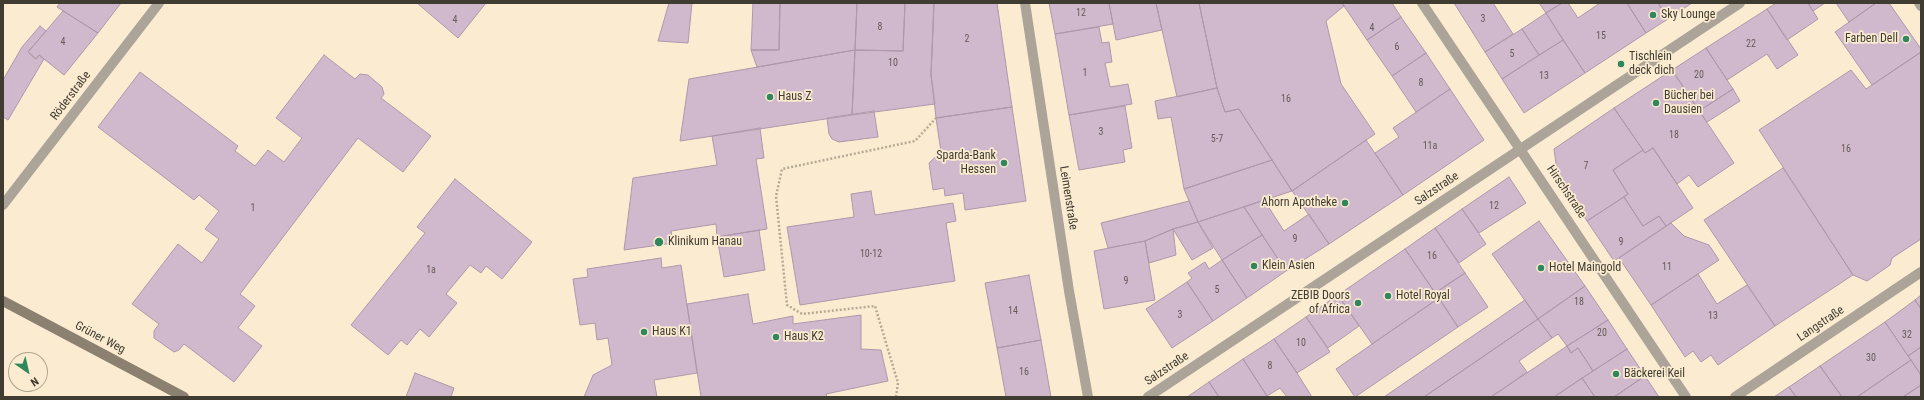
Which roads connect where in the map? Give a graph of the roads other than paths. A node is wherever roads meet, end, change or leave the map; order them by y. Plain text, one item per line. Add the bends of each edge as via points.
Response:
1 (1025, 3) edge
2 (1422, 3) edge
3 (1740, 3) edge
4 (1919, 3) edge
5 (157, 6) edge
6 (1921, 6) edge
7 (1521, 148) junction
8 (3, 205) edge
9 (1921, 272) edge
10 (3, 301) edge
11 (184, 397) edge
12 (1088, 397) edge
13 (1148, 397) edge
14 (1686, 397) edge
15 (1735, 397) edge

1 - 12 street, Leimenstraße via 1069,291
2 - 7 street, Hirschstraße
3 - 7 street, Salzstraße
4 - 6 street
5 - 8 street, Röderstraße
7 - 13 street, Salzstraße
7 - 14 street, Hirschstraße
9 - 15 street, Langstraße
10 - 11 street, Grüner Weg

